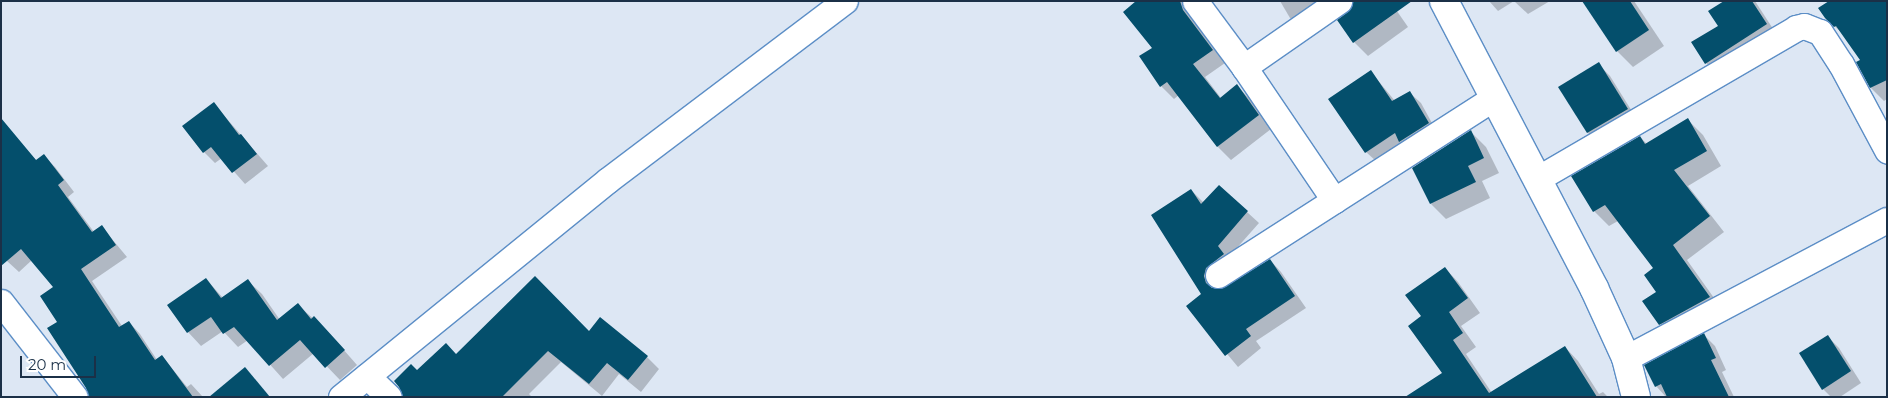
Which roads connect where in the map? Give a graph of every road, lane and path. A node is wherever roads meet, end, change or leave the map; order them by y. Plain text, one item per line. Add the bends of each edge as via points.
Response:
1 (1195, 1) edge
2 (1339, 1) edge
3 (1444, 1) edge
4 (834, 4) edge
5 (1244, 68) junction
6 (1494, 98) junction
7 (1887, 150) edge
8 (1537, 179) junction
9 (1334, 200) junction
10 (1887, 220) edge
11 (1218, 275) dead end
12 (1, 302) edge
13 (1626, 358) junction
14 (367, 376) junction
15 (75, 397) edge
16 (341, 397) edge
17 (389, 397) edge
18 (1636, 397) edge

1 - 5 street
2 - 5 street
3 - 6 street
4 - 14 street via 608,180
5 - 9 street
6 - 8 street
6 - 9 street
7 - 8 street via 1820,32 1804,26
8 - 13 street via 1594,288
9 - 11 street
10 - 13 street
12 - 15 street
13 - 18 street
14 - 16 street
14 - 17 street

